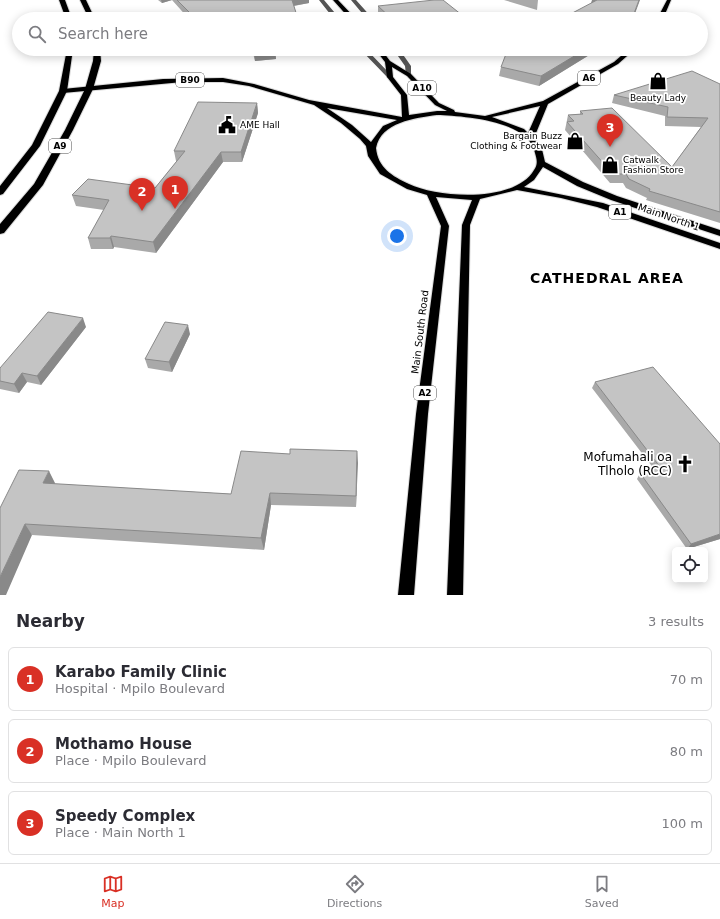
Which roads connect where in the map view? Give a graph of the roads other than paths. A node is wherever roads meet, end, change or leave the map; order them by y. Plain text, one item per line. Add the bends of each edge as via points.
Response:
1 (62, 0) edge
2 (83, 0) edge
3 (321, 0) edge
4 (335, 0) edge
5 (353, 0) edge
6 (668, 0) edge
7 (66, 12) edge
8 (89, 12) edge
9 (331, 12) edge
10 (346, 12) edge
11 (364, 12) edge
12 (663, 12) edge
13 (69, 56) edge
14 (97, 56) edge
15 (370, 56) edge
16 (383, 56) edge
17 (401, 56) edge
18 (624, 56) edge
19 (388, 62) junction
20 (409, 75) junction
21 (390, 77) junction
22 (89, 89) junction
23 (63, 91) junction
24 (314, 103) junction
25 (545, 103) junction
26 (456, 112) junction
27 (486, 116) junction
28 (405, 118) junction
29 (530, 138) junction
30 (372, 156) junction
31 (541, 163) junction
32 (517, 188) junction
33 (0, 192) edge
34 (430, 194) junction
35 (476, 197) junction
36 (0, 232) edge
37 (720, 233) edge
38 (720, 246) edge
39 (406, 595) edge
40 (455, 595) edge

1 - 7 highway
2 - 8 highway
3 - 9 street
4 - 10 main road
5 - 11 street
6 - 12 main road
13 - 23 highway, A9
14 - 22 highway, A9
15 - 21 street
16 - 19 main road, A10
17 - 20 street via 408,66
18 - 25 main road, A6
19 - 20 main road, A10
19 - 21 main road, A10
20 - 26 main road, A10 via 437,104
21 - 28 main road, A10 via 404,96
22 - 23 main road, B90
22 - 24 main road, B90 via 185,80 222,80 255,84 295,99
22 - 36 highway, A9 via 38,185
23 - 33 highway, A9 via 36,146
24 - 28 main road, B90
24 - 30 main road, B90 via 355,131 369,144
25 - 27 main road, A6
25 - 29 main road
26 - 27 main road
26 - 28 main road via 427,113
27 - 29 main road via 518,129
28 - 30 main road via 378,134 372,145
29 - 31 main road via 541,154
30 - 34 main road, A1 via 382,171 402,184
31 - 32 main road, A1 via 537,172
31 - 37 main road, Main North 1 / A1 via 580,184 614,198
32 - 35 main road, A1
32 - 38 main road, Main North 1 / A1 via 600,205
34 - 35 main road, A1
34 - 39 main road, Main South Road / A2 via 445,226 422,414
35 - 40 main road via 466,225

